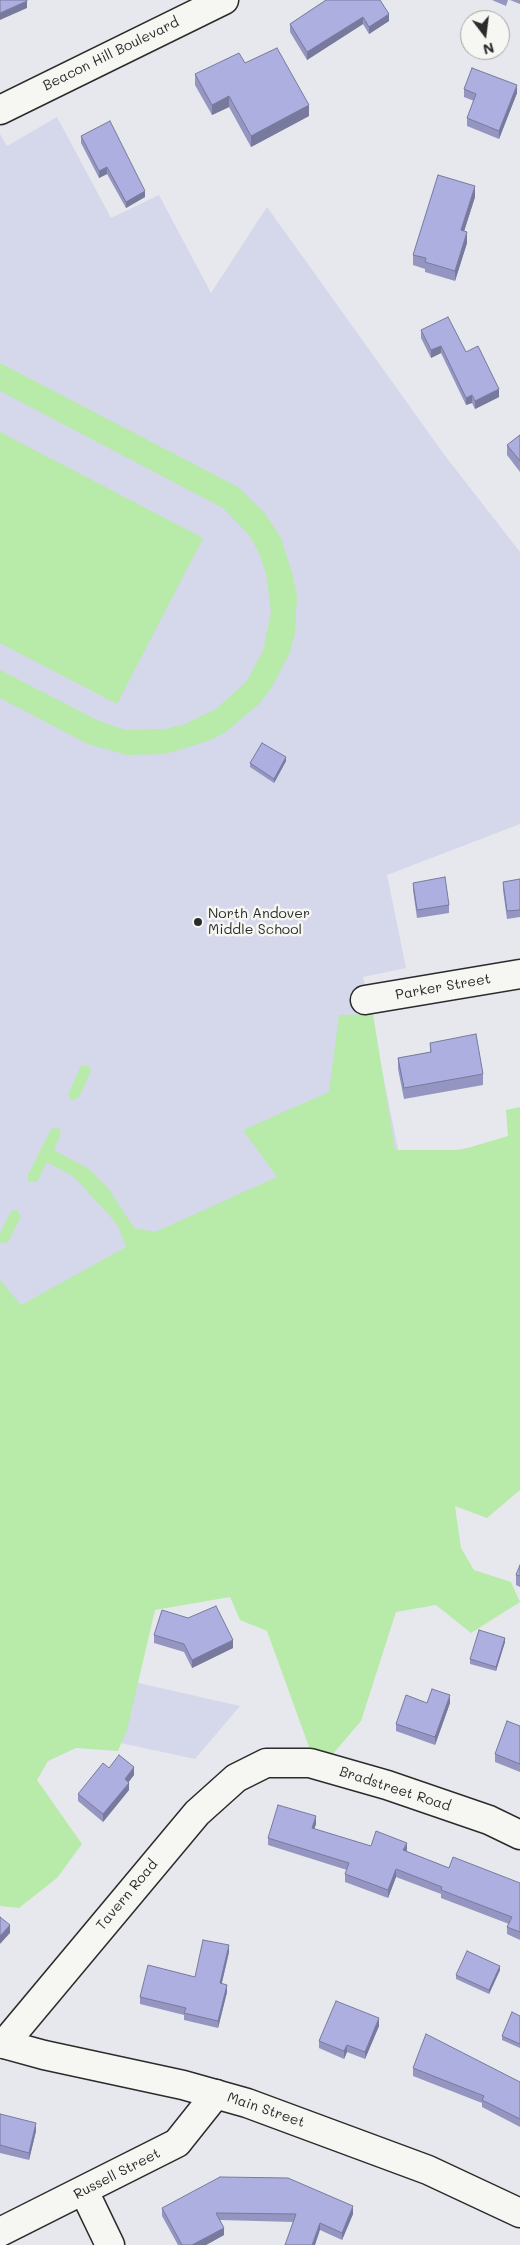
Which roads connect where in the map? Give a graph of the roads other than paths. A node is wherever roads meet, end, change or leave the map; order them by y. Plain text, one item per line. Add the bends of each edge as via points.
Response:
1 (224, 0) edge
2 (0, 110) edge
3 (520, 974) edge
4 (365, 1000) dead end
5 (266, 1763) joint
6 (520, 1835) edge
7 (2, 2043) edge
8 (216, 2094) junction
9 (84, 2191) junction
10 (520, 2213) edge
11 (0, 2232) edge
12 (110, 2245) edge

1 - 2 street, Beacon Hill Boulevard
3 - 4 street, Parker Street
5 - 6 street, Bradstreet Road via 310,1763 387,1785 489,1820
5 - 7 street, Tavern Road via 236,1778 197,1812
7 - 8 street, Main Street
8 - 9 street, Russell Street via 177,2143
8 - 10 street, Main Street via 428,2170
9 - 11 street, Russell Street
9 - 12 street

